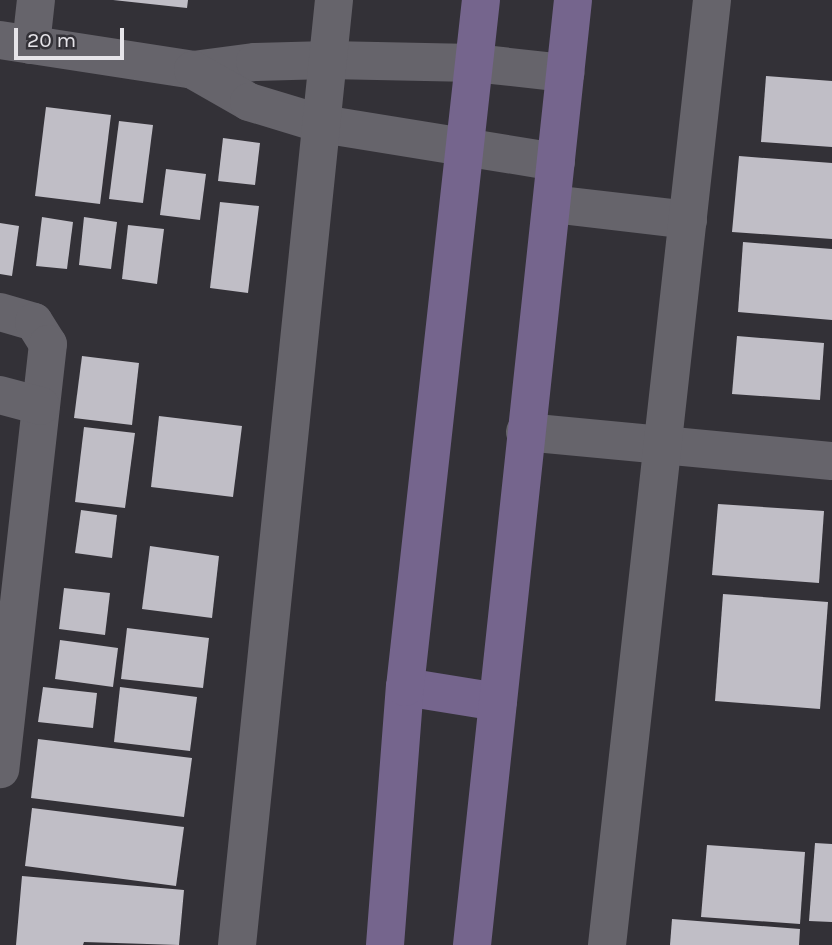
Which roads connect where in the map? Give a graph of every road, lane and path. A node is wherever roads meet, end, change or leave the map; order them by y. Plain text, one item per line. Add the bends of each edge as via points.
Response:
1 (36, 0) edge
2 (334, 0) edge
3 (481, 0) edge
4 (573, 0) edge
5 (712, 0) edge
6 (15, 43) edge
7 (328, 60) junction
8 (474, 63) junction
9 (193, 70) junction
10 (565, 73) junction
11 (322, 124) junction
12 (464, 149) junction
13 (556, 162) junction
14 (551, 204) junction
15 (688, 220) junction
16 (0, 312) edge
17 (0, 396) edge
18 (41, 406) junction
19 (525, 432) junction
20 (664, 444) junction
21 (832, 461) edge
22 (8, 636) edge
23 (405, 687) junction
24 (498, 702) junction
25 (0, 769) edge
26 (237, 945) edge
27 (385, 945) edge
28 (472, 945) edge
29 (607, 945) edge

1 - 6 street
2 - 7 street
3 - 8 main road
4 - 10 main road
5 - 15 street
6 - 9 street
7 - 8 street
7 - 9 street
7 - 11 street
8 - 10 street
8 - 12 main road
9 - 11 street via 249,102
10 - 13 main road
11 - 12 street
11 - 26 street
12 - 13 street
12 - 23 main road
13 - 14 main road
14 - 15 street
14 - 19 main road
15 - 20 street
16 - 18 street via 34,322 43,332 48,344
17 - 18 street
18 - 22 street
19 - 20 street
19 - 24 main road
20 - 21 street
20 - 29 street
22 - 25 street
23 - 24 main road
23 - 27 main road
24 - 28 main road

